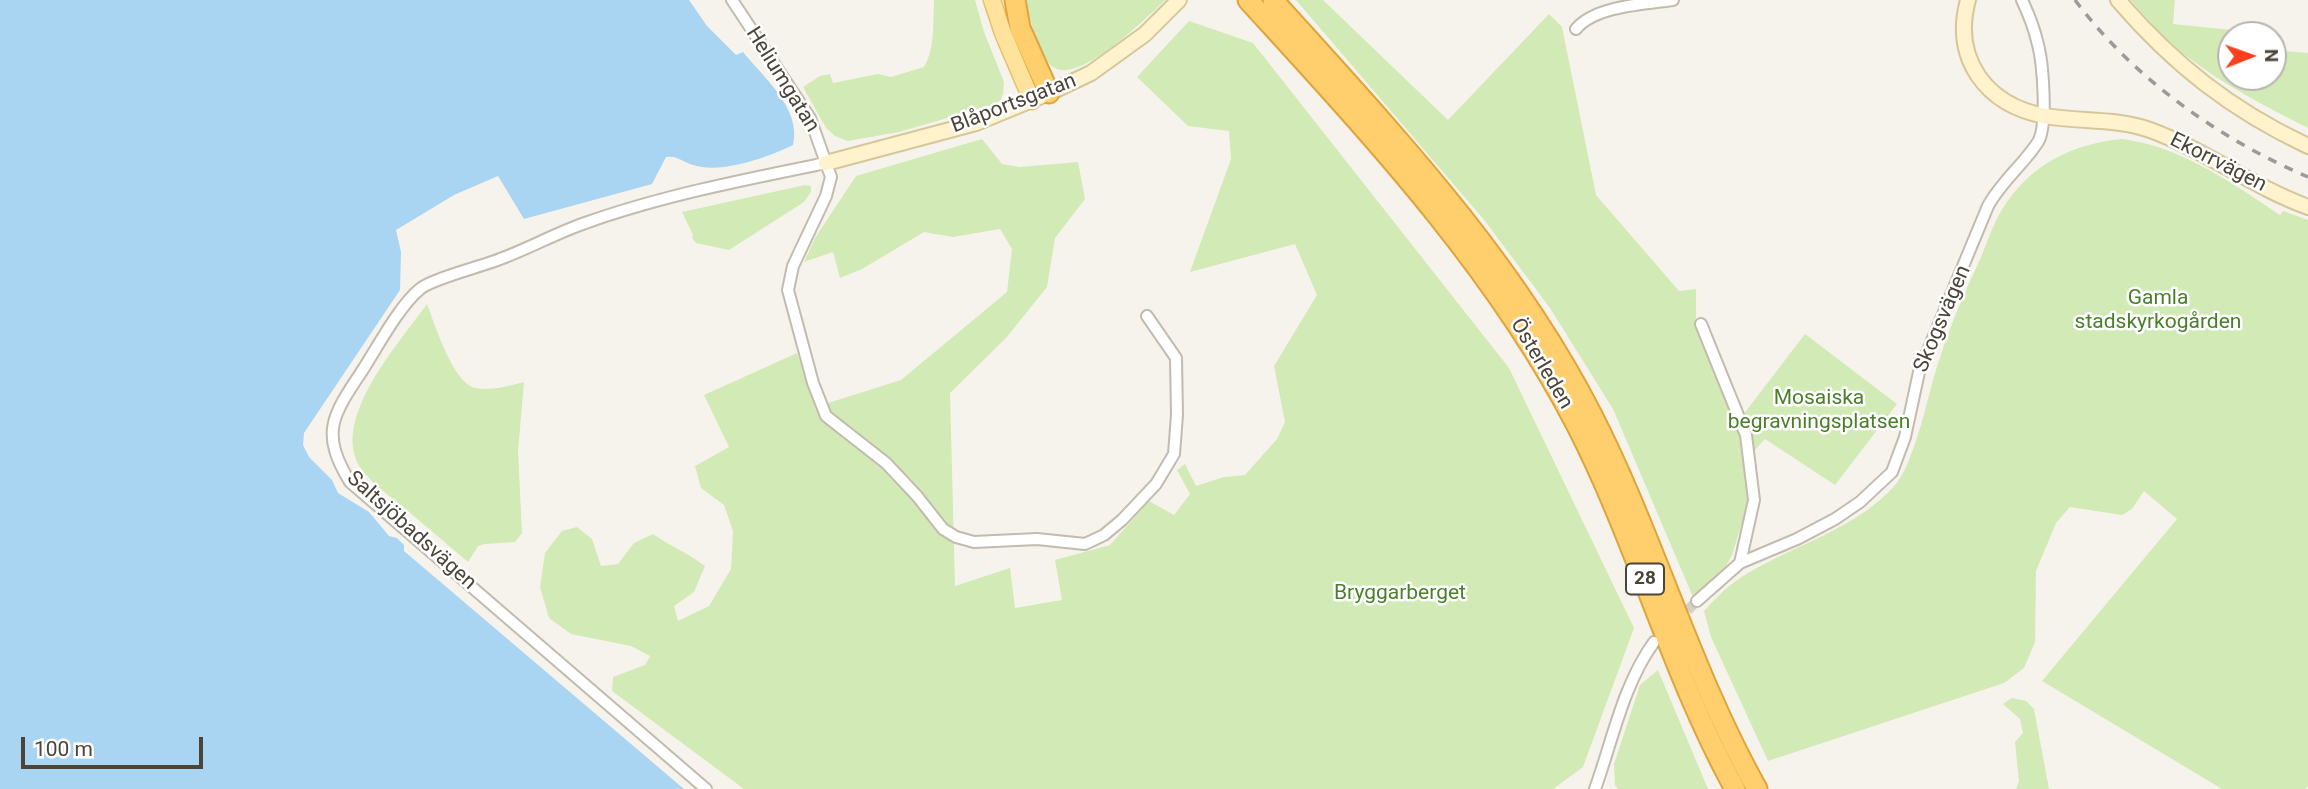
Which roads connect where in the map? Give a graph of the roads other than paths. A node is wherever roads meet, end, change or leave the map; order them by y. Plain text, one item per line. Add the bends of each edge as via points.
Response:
1 (732, 0) edge
2 (992, 0) edge
3 (1015, 0) edge
4 (1179, 0) edge
5 (1673, 0) edge
6 (1968, 0) edge
7 (2022, 0) edge
8 (2118, 0) edge
9 (1245, 1) edge
10 (1269, 9) edge
11 (1576, 29) dead end
12 (1041, 97) junction
13 (2044, 116) junction
14 (2308, 146) edge
15 (827, 163) junction
16 (2308, 207) edge
17 (1147, 316) dead end
18 (1701, 324) dead end
19 (1740, 564) junction
20 (1697, 601) tunnel mouth
21 (1654, 642) dead end
22 (706, 789) edge
23 (1595, 789) edge
24 (1735, 789) edge
25 (1759, 789) edge

1 - 15 street, Heliumgatan via 810,118
2 - 12 main road via 1003,33
3 - 12 highway
4 - 12 street, Blåportsgatan via 1144,34 1091,73
5 - 11 street via 1591,16
6 - 13 street, Ekorrvägen via 1963,28 1969,60 1979,78 1997,96
7 - 13 street via 2038,41
8 - 14 street via 2182,67 2219,96
9 - 10 highway
10 - 24 highway, Österleden / 28 via 1452,233 1529,342 1577,425 1615,505 1691,695
10 - 25 highway, Österleden / 28 via 1400,141 1468,222 1562,362 1592,415 1707,686
12 - 15 street, Blåportsgatan via 976,122
13 - 16 street, Ekorrvägen via 2126,124 2160,134
13 - 19 street, Skogsvägen via 2037,144 1988,206 1919,372 1892,472 1835,519
15 - 17 street via 828,190 796,259 788,290 813,383 826,416 886,463 943,529 956,537 974,542 1037,538 1085,544 1104,536 1156,484 1174,454 1176,358
15 - 22 street, Saltsjöbadsvägen via 734,182 587,222 421,287 340,404 333,423 338,461 351,482
18 - 19 street via 1746,435 1754,500
19 - 20 street, Skogsvägen
21 - 23 street via 1627,692

